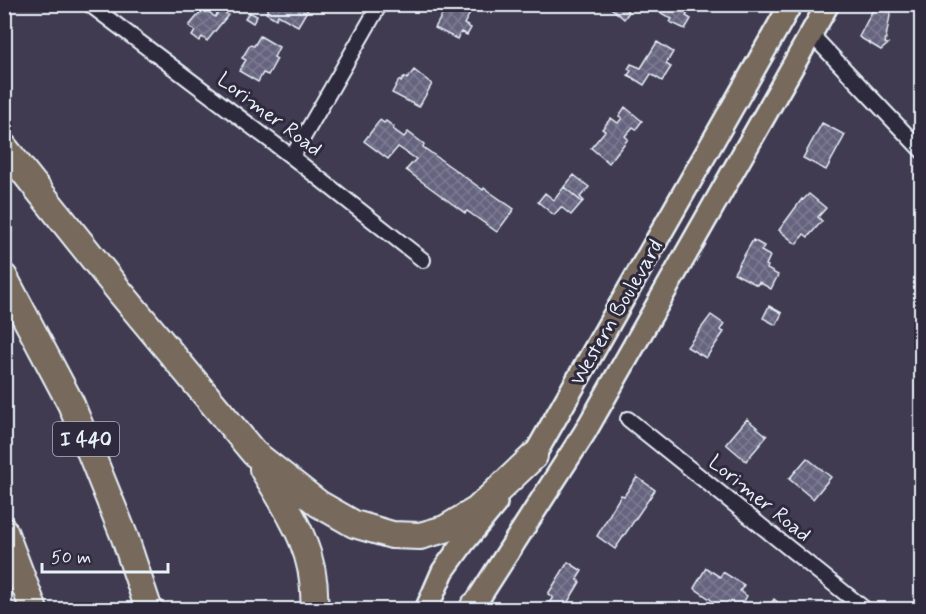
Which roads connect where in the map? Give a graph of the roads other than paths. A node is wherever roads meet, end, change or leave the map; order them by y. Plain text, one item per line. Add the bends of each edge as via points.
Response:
1 (89, 4) edge
2 (380, 4) edge
3 (791, 4) edge
4 (828, 4) edge
5 (811, 34) junction
6 (4, 147) edge
7 (921, 151) edge
8 (292, 157) junction
9 (423, 260) dead end
10 (4, 278) edge
11 (628, 419) dead end
12 (254, 453) junction
13 (534, 456) junction
14 (4, 531) edge
15 (473, 608) edge
16 (34, 609) edge
17 (149, 609) edge
18 (314, 609) edge
19 (426, 609) edge
20 (866, 609) edge

1 - 8 street, Lorimer Road
2 - 8 street
3 - 13 main road, Western Boulevard
4 - 5 main road, Western Boulevard
5 - 7 street
5 - 15 main road, Western Boulevard via 585,432
6 - 12 highway
8 - 9 street, Lorimer Road
10 - 17 highway, I 440 via 71,404
11 - 20 street, Lorimer Road
12 - 13 highway via 319,504 354,524 392,535 420,536 445,529 477,510
12 - 18 highway via 303,539 314,576
13 - 19 main road, Western Boulevard via 464,542 443,572
14 - 16 highway

